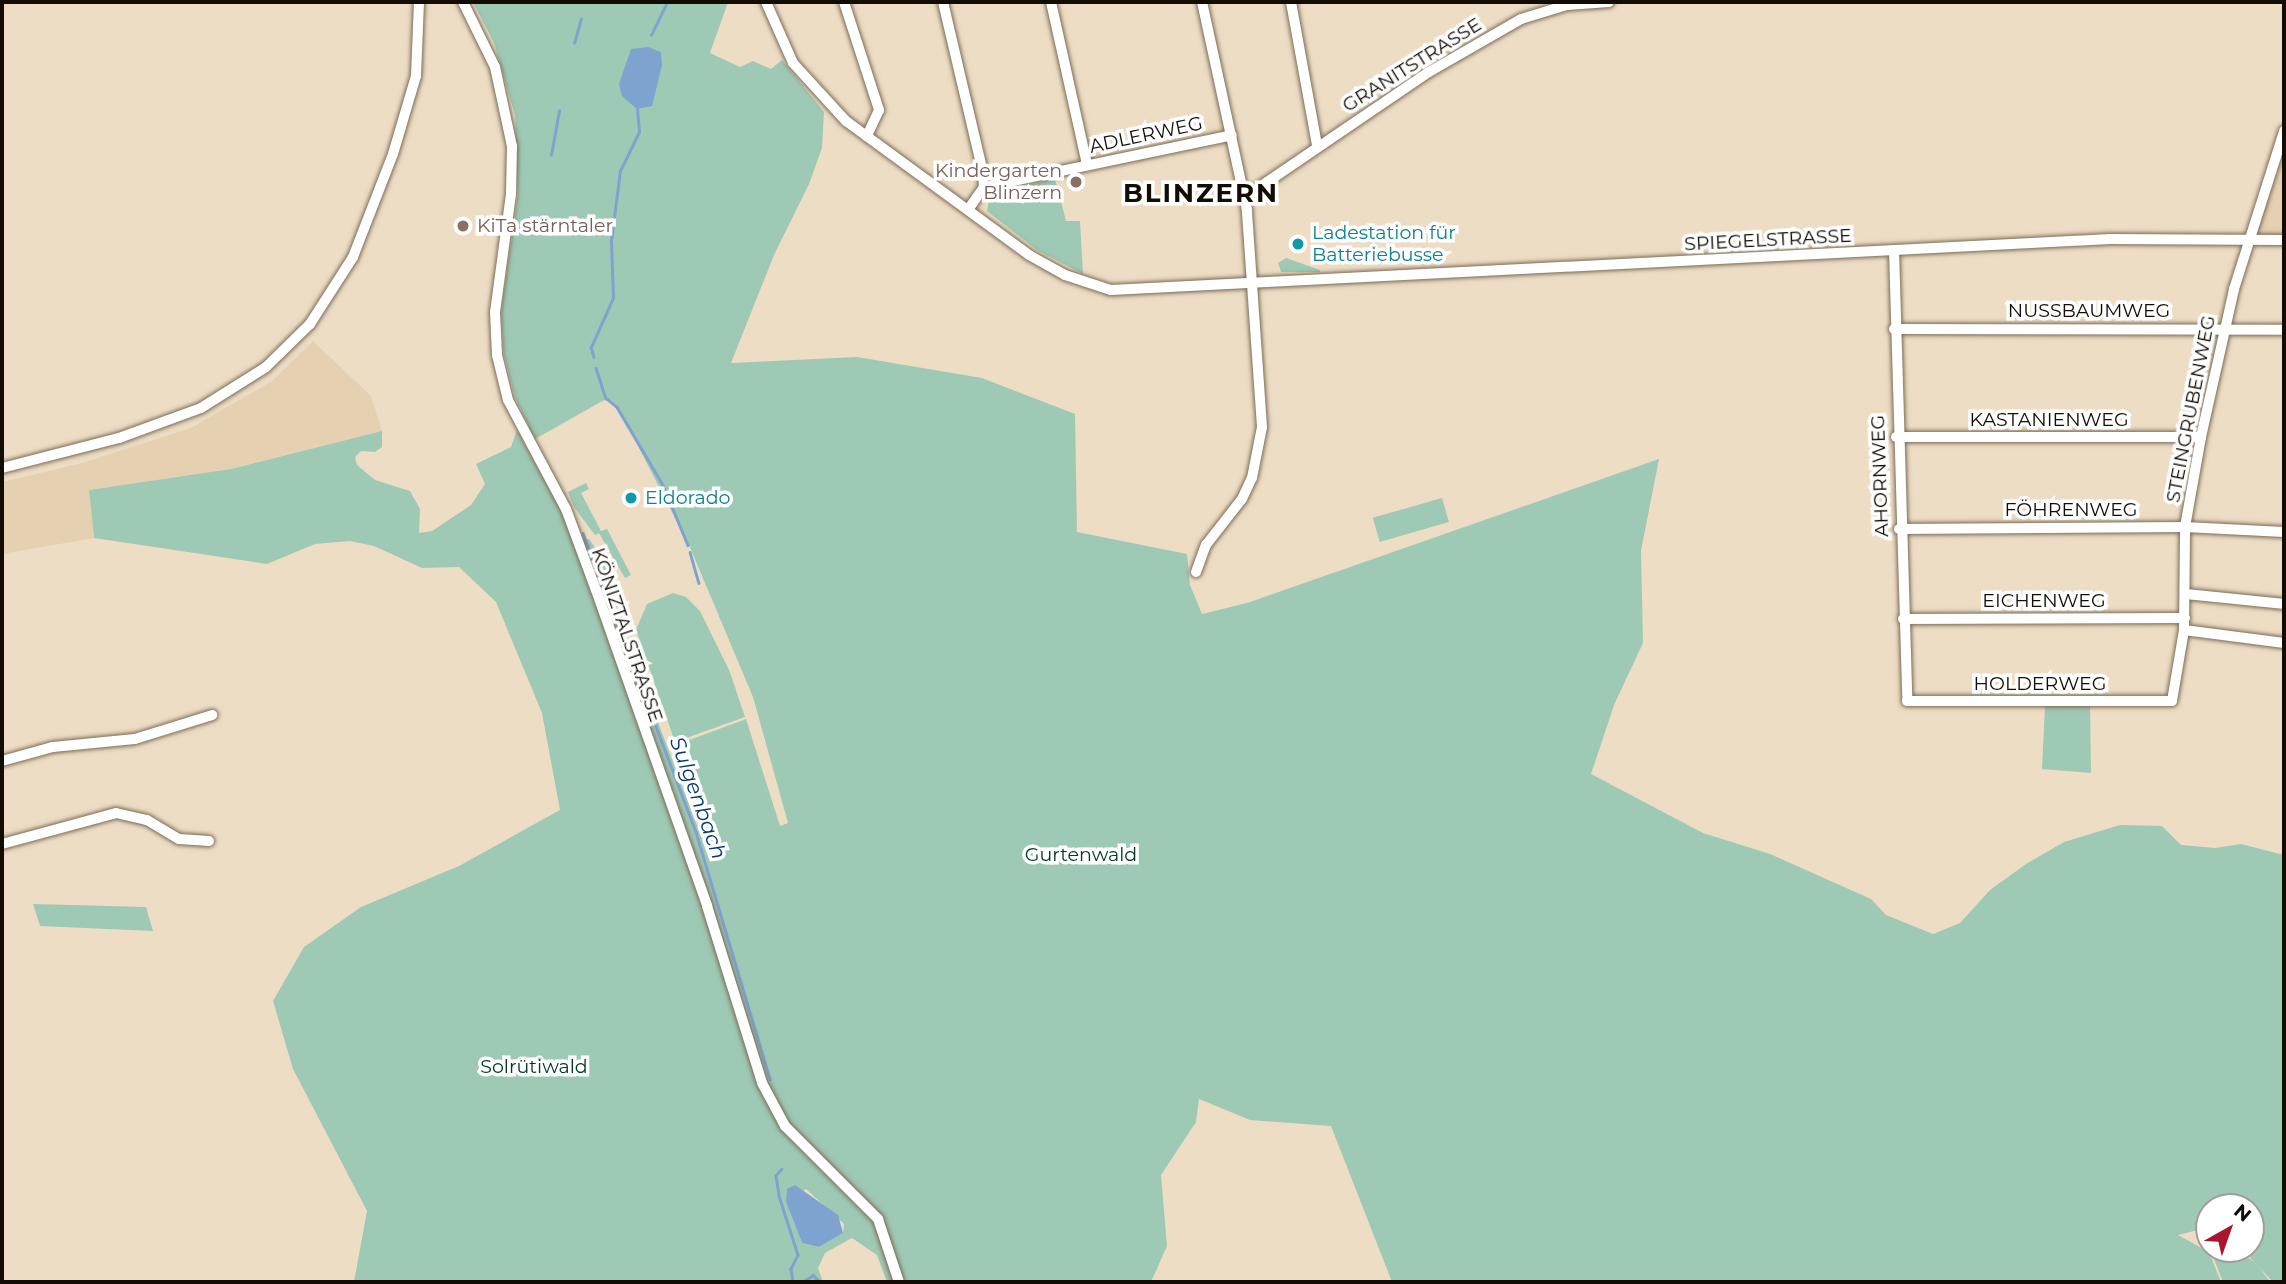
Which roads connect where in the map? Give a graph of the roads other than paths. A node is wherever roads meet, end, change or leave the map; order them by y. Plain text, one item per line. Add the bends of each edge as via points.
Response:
1 (419, 2) edge
2 (463, 2) edge
3 (766, 2) edge
4 (844, 2) edge
5 (943, 2) edge
6 (1051, 2) edge
7 (1202, 2) edge
8 (1291, 2) edge
9 (1609, 2) edge
10 (2284, 131) edge
11 (1232, 135) junction
12 (867, 136) junction
13 (1317, 145) junction
14 (1087, 165) junction
15 (985, 187) junction
16 (1245, 197) junction
17 (968, 210) junction
18 (2249, 238) junction
19 (2284, 240) edge
20 (1894, 250) junction
21 (1255, 283) junction
22 (1894, 328) junction
23 (2223, 329) junction
24 (2284, 330) edge
25 (1896, 437) junction
26 (2201, 438) junction
27 (2, 468) edge
28 (2185, 527) junction
29 (1899, 528) junction
30 (2284, 531) edge
31 (1196, 572) dead end
32 (2186, 594) junction
33 (2284, 604) edge
34 (2185, 618) junction
35 (1903, 619) junction
36 (2185, 630) junction
37 (2284, 643) edge
38 (1907, 701) joint
39 (2172, 701) joint
40 (212, 715) dead end
41 (2, 761) edge
42 (209, 841) dead end
43 (2, 844) edge
44 (899, 1282) edge

1 - 27 street via 416,76 393,154 349,264 300,335 246,381 194,411 119,438
2 - 44 street, KÖNIZTALSTRASSE via 495,67 512,146 511,194 495,312 505,391 566,509 707,905 762,1083 785,1126 877,1219
3 - 12 street, SPIEGELSTRASSE via 783,47 803,78
4 - 12 street via 879,110
5 - 15 street
6 - 14 street
7 - 11 street
8 - 13 street
9 - 13 street, GRANITSTRASSE via 1567,5 1521,19
10 - 18 street, STEINGRUBENWEG
11 - 14 street, ADLERWEG
11 - 16 street
12 - 17 street, SPIEGELSTRASSE
13 - 16 street, GRANITSTRASSE
14 - 15 street, ADLERWEG
15 - 17 street
16 - 21 street
17 - 21 street, SPIEGELSTRASSE via 1049,267 1097,287 1125,291
18 - 19 street, SPIEGELSTRASSE
18 - 20 street, SPIEGELSTRASSE via 2135,238
18 - 23 street, STEINGRUBENWEG
20 - 21 street, SPIEGELSTRASSE
20 - 22 street, AHORNWEG
21 - 31 street via 1260,446 1242,499 1206,545
22 - 23 street, NUSSBAUMWEG
22 - 25 street, AHORNWEG
23 - 24 street, NUSSBAUMWEG
23 - 26 street, STEINGRUBENWEG
25 - 26 street, KASTANIENWEG
25 - 29 street, AHORNWEG
26 - 28 street, STEINGRUBENWEG
28 - 29 street, FÖHRENWEG
28 - 30 street, FÖHRENWEG
28 - 32 street, STEINGRUBENWEG
29 - 35 street, AHORNWEG
32 - 33 street
32 - 34 street, STEINGRUBENWEG
34 - 35 street, EICHENWEG
34 - 36 street, STEINGRUBENWEG
35 - 38 street, AHORNWEG
36 - 37 street
36 - 39 street, STEINGRUBENWEG
38 - 39 street, HOLDERWEG
40 - 41 street via 135,739 53,747
42 - 43 street via 179,839 147,820 116,813

